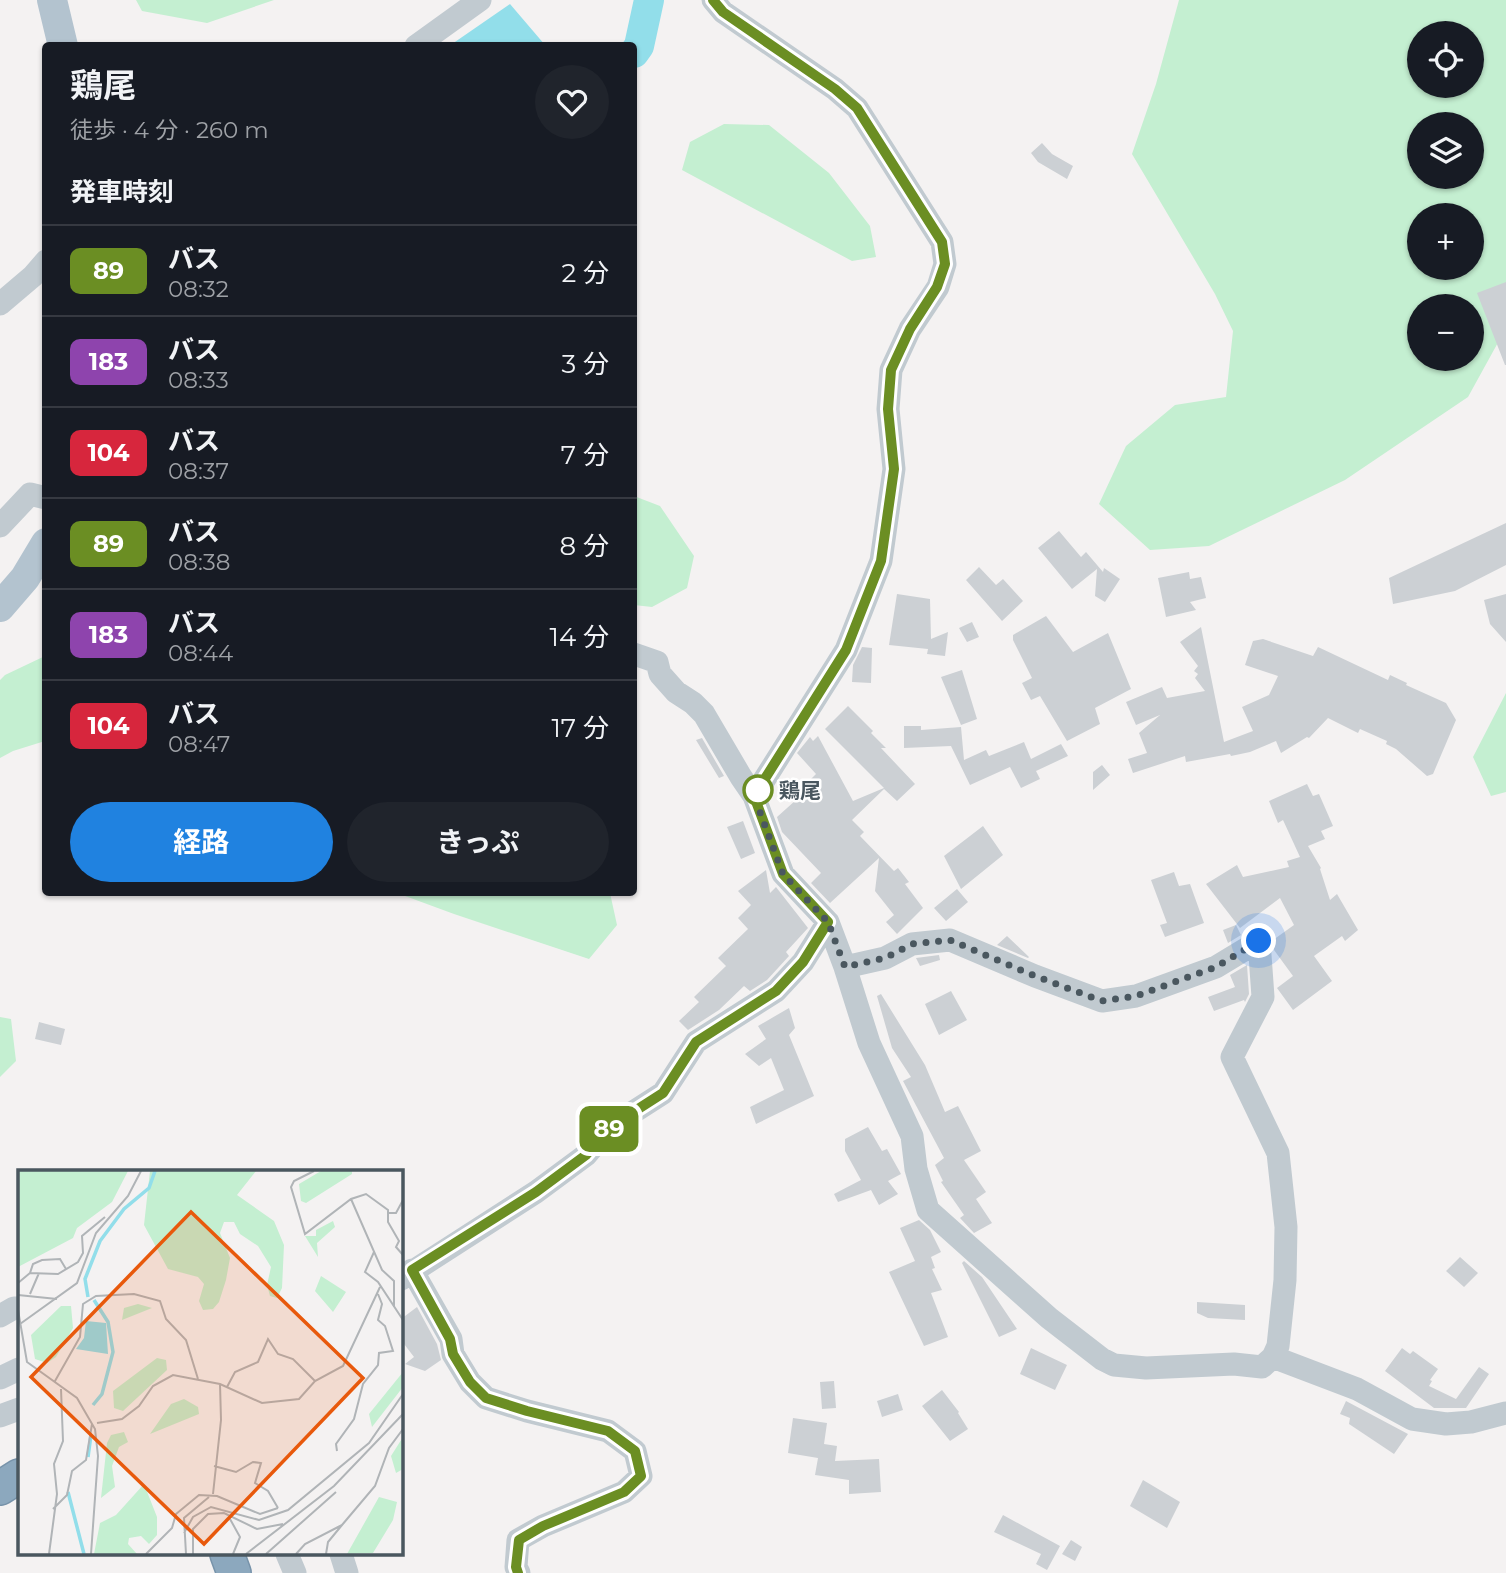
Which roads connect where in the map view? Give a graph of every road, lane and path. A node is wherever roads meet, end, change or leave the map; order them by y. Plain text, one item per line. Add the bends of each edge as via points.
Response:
1 (52, 0) edge
2 (480, 0) edge
3 (713, 0) edge
4 (62, 42) edge
5 (422, 42) edge
6 (42, 266) edge
7 (0, 304) edge
8 (42, 497) edge
9 (0, 526) edge
10 (42, 549) edge
11 (0, 607) edge
12 (637, 655) edge
13 (754, 796) junction
14 (828, 922) junction
15 (845, 967) junction
16 (406, 1275) edge
17 (18, 1308) edge
18 (0, 1316) edge
19 (1273, 1357) junction
20 (18, 1369) edge
21 (0, 1378) edge
22 (18, 1409) edge
23 (1506, 1413) edge
24 (0, 1416) edge
25 (18, 1456) edge
26 (0, 1465) edge
27 (18, 1477) edge
28 (0, 1488) edge
29 (228, 1556) edge
30 (247, 1556) edge
31 (288, 1556) edge
32 (342, 1556) edge
33 (234, 1573) edge
34 (252, 1573) edge
35 (295, 1573) edge
36 (346, 1573) edge
37 (519, 1573) edge

1 - 4 main road
2 - 5 street
3 - 13 street via 723,12 857,108 942,242 945,264 891,370 888,409 894,469 881,561 846,650
6 - 7 street
8 - 9 street via 30,494
10 - 11 main road
12 - 13 street via 657,662 660,674 676,692 704,714
13 - 14 street via 783,874
14 - 15 street
14 - 16 street via 803,962 776,991 696,1042 663,1093 610,1127 586,1155 536,1192
15 - 19 street via 869,1043 912,1136 928,1210 1049,1318 1114,1365 1262,1367
15 - 19 street via 885,958 912,944 950,940 1102,1001 1136,996 1216,967 1259,941 1263,997 1232,1057 1278,1153 1286,1227 1285,1280
16 - 37 street via 450,1339 453,1354 470,1382 486,1398 608,1431 635,1451 641,1476 624,1492 519,1540
17 - 18 street
19 - 23 street via 1357,1389 1412,1419 1446,1424
20 - 21 street
22 - 24 street
25 - 26 highway
27 - 28 highway
29 - 33 highway
30 - 34 highway
31 - 35 street
32 - 36 street

